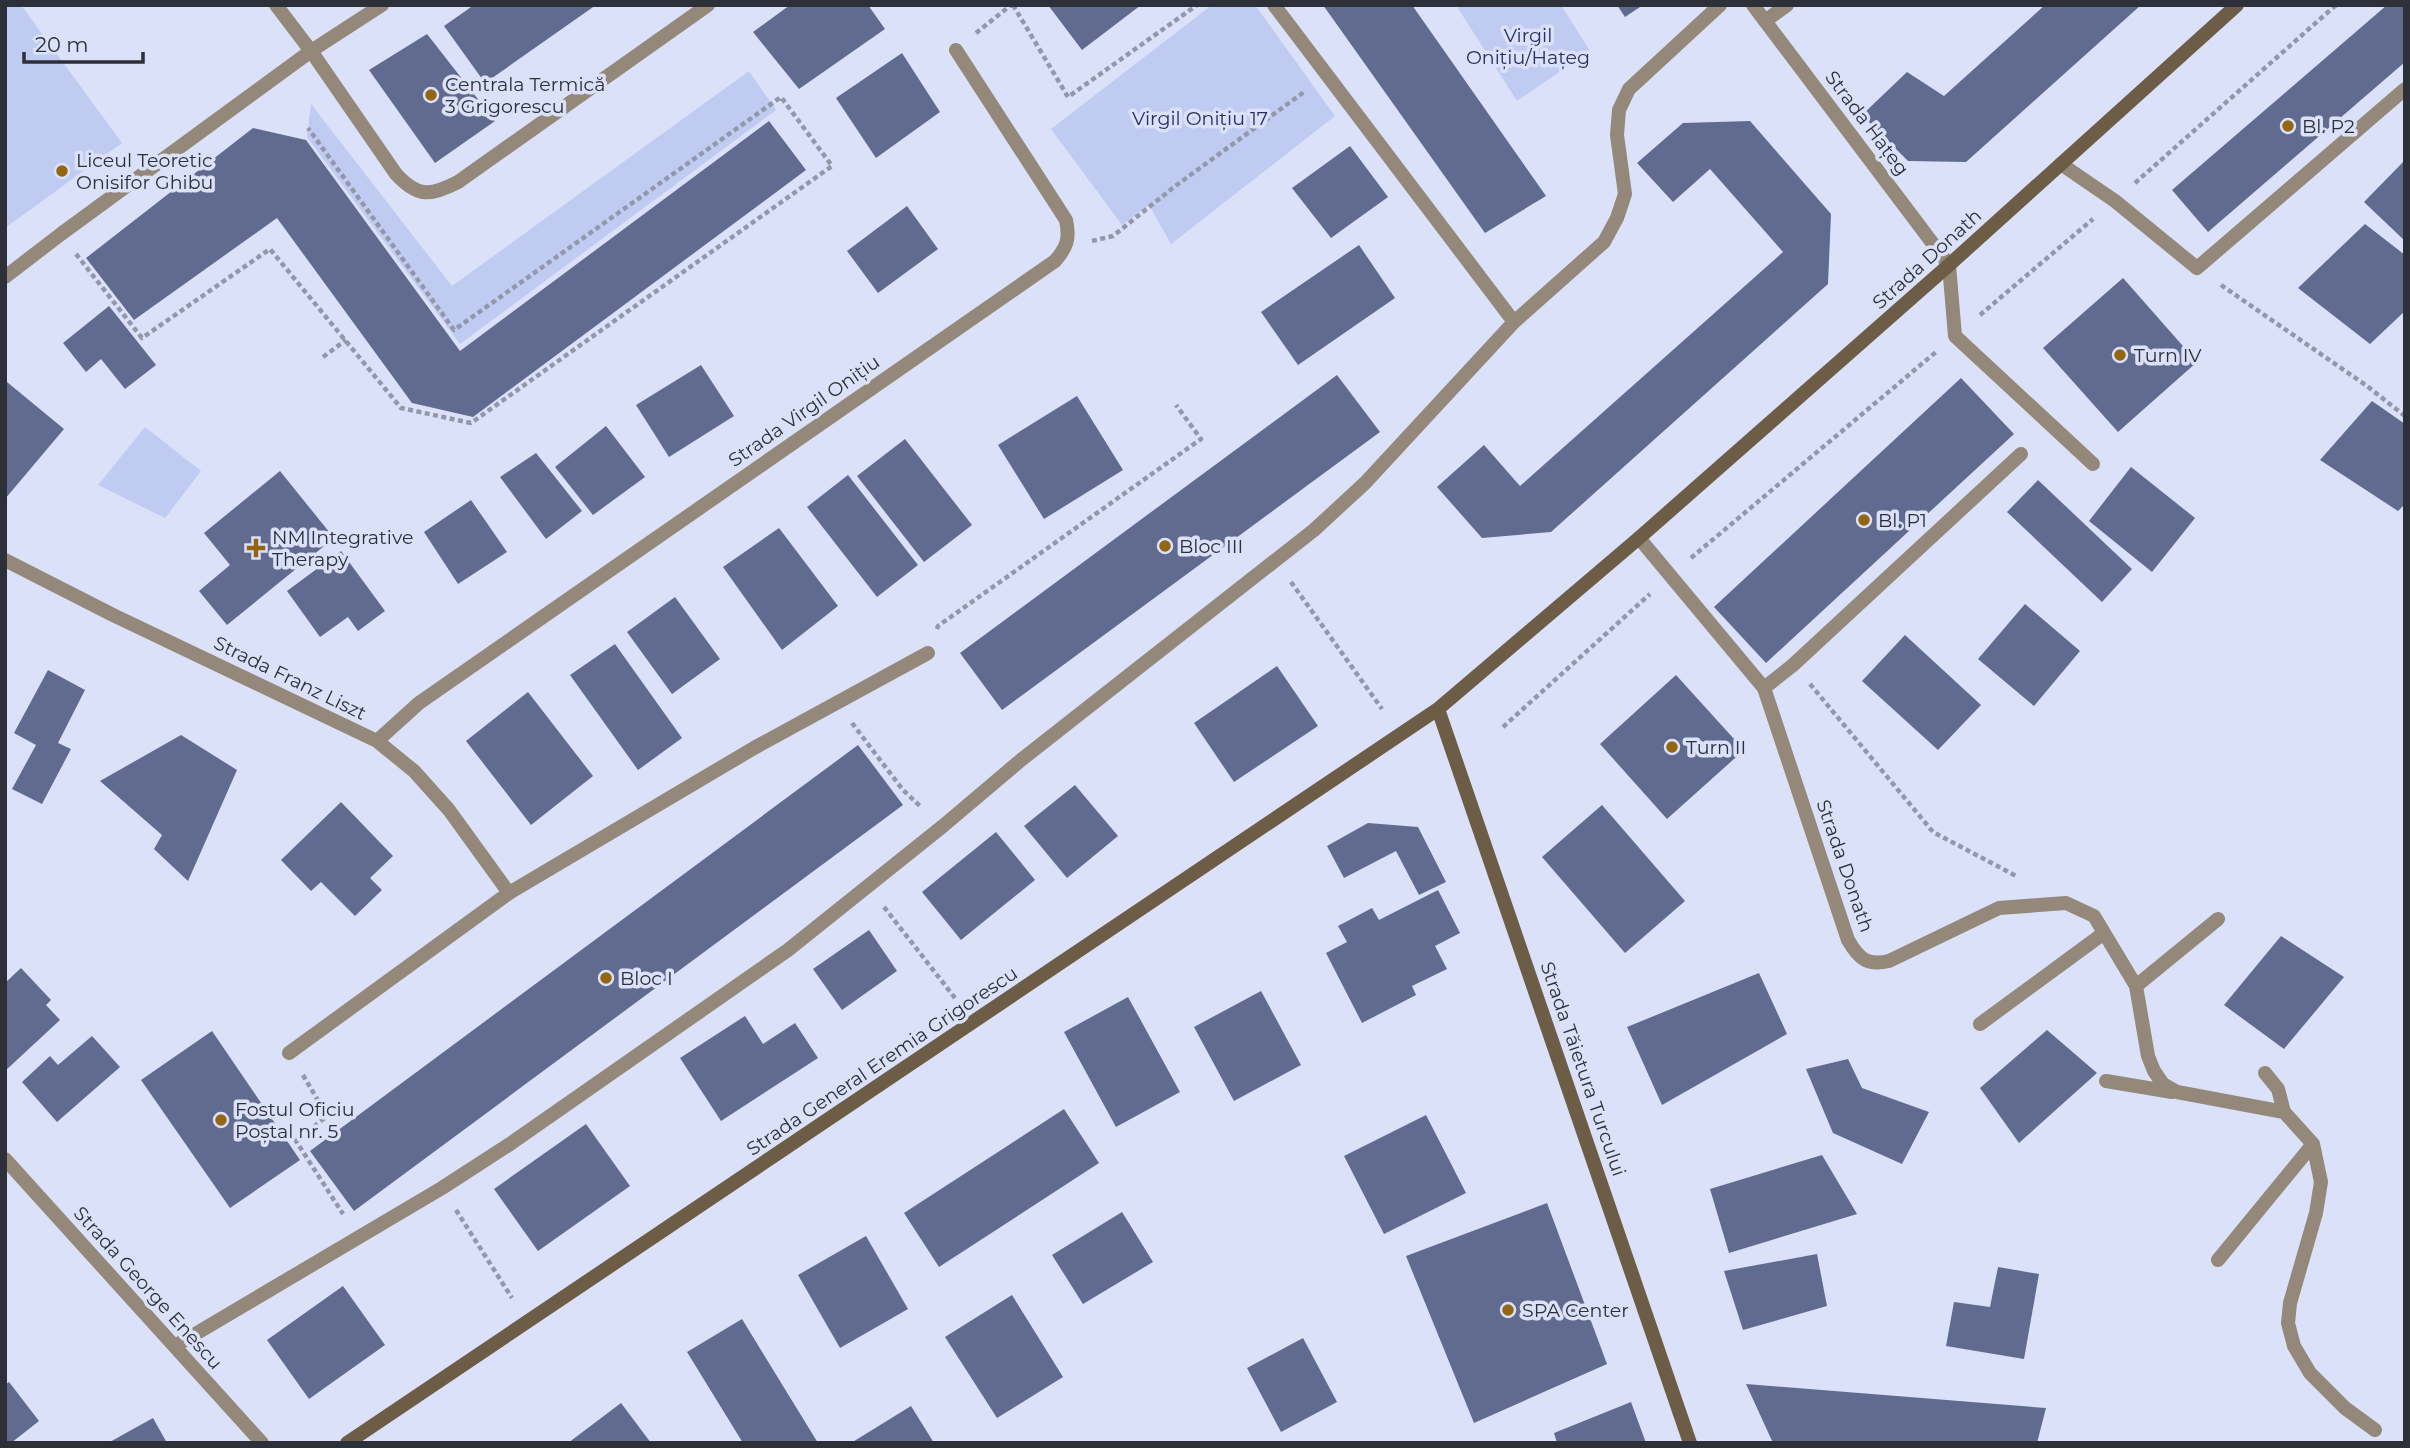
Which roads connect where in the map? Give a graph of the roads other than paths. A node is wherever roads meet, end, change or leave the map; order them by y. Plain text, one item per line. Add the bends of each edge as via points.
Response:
1 (276, 5) edge
2 (382, 5) edge
3 (708, 5) edge
4 (1274, 5) edge
5 (1720, 5) edge
6 (1753, 5) edge
7 (1787, 5) edge
8 (2236, 5) edge
9 (1765, 21) junction
10 (956, 50) road end
11 (311, 51) junction
12 (2405, 89) edge
13 (2061, 164) junction
14 (1949, 265) junction
15 (5, 277) edge
16 (1514, 323) junction
17 (2021, 454) dead end
18 (2093, 464) dead end
19 (1639, 538) junction
20 (5, 560) edge
21 (928, 653) road end
22 (1764, 688) junction
23 (1438, 709) junction
24 (377, 741) junction
25 (509, 893) junction
26 (2218, 919) dead end
27 (2104, 933) junction
28 (2136, 986) junction
29 (1980, 1024) dead end
30 (289, 1053) road end
31 (2265, 1073) dead end
32 (2106, 1081) dead end
33 (2177, 1093) junction
34 (2284, 1112) junction
35 (2313, 1144) junction
36 (5, 1159) edge
37 (2218, 1260) dead end
38 (175, 1346) junction
39 (2375, 1430) dead end
40 (262, 1443) edge
41 (347, 1443) edge
42 (1690, 1443) edge

1 - 11 street
2 - 11 street
3 - 11 street via 440,191 408,188
4 - 16 street
5 - 16 street via 1629,89 1619,110 1616,135 1625,194 1604,242
6 - 9 street, Strada Hațeg
7 - 9 street
8 - 13 main road, Strada Donath
9 - 14 street, Strada Hațeg
10 - 24 street, Strada Virgil Onițiu via 1066,220 1070,236 1055,261 419,703
11 - 15 street
12 - 13 street via 2197,268
13 - 14 main road, Strada Donath
14 - 18 street via 1955,336
14 - 19 main road, Strada Donath
16 - 38 street via 1365,483 1276,562 1021,760 788,950 442,1188
17 - 22 street
19 - 22 street, Strada Donath
19 - 23 main road, Strada Donath
20 - 24 street, Strada Franz Liszt
21 - 25 street via 754,748
22 - 27 street, Strada Donath via 1848,940 1866,961 1889,961 1999,908 2066,903 2094,916
23 - 41 main road, Strada General Eremia Grigorescu
23 - 42 main road, Strada Tăietura Turcului
24 - 25 street, Strada Franz Liszt via 414,771 449,810
25 - 30 street
26 - 28 street
27 - 28 street
27 - 29 street
28 - 33 street via 2148,1056 2163,1084
31 - 34 street via 2278,1090
32 - 33 street
33 - 34 street
34 - 35 street
35 - 37 street
35 - 39 street via 2321,1182 2288,1324 2294,1346 2310,1373
36 - 38 street, Strada George Enescu
38 - 40 street, Strada George Enescu

